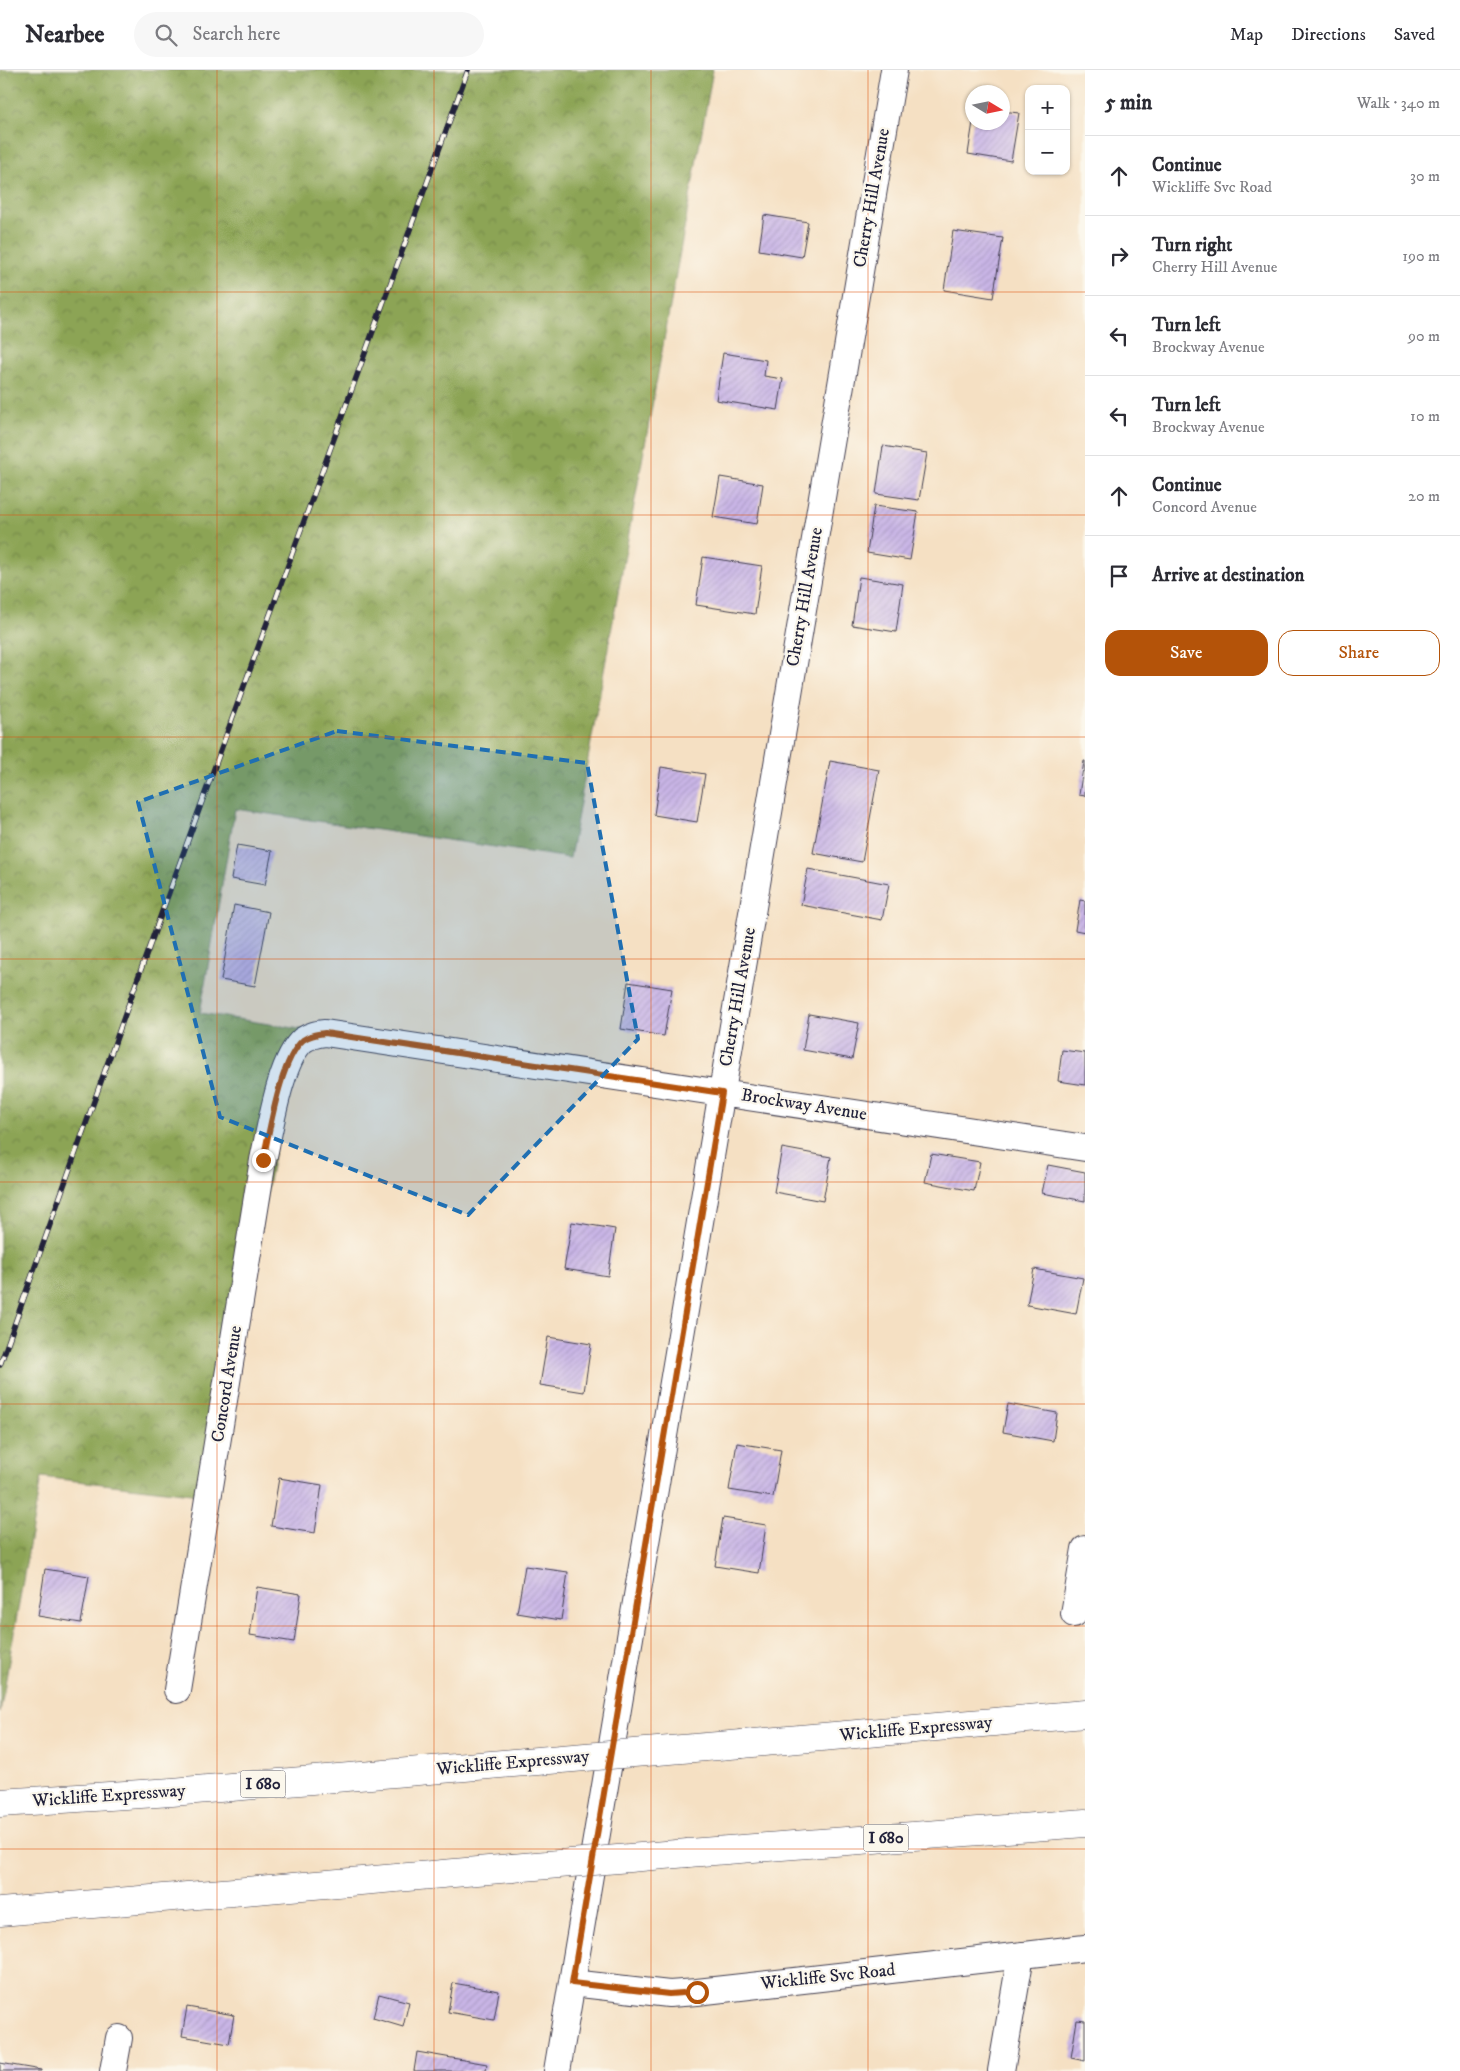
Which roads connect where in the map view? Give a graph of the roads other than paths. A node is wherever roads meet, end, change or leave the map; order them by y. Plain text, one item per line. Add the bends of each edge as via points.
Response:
1 (894, 70) edge
2 (282, 1080) joint
3 (722, 1093) junction
4 (1085, 1148) edge
5 (1085, 1549) edge
6 (1074, 1614) dead end
7 (177, 1690) dead end
8 (1085, 1714) edge
9 (0, 1803) edge
10 (1085, 1823) edge
11 (0, 1912) edge
12 (1085, 1948) edge
13 (1020, 1955) junction
14 (572, 1983) junction
15 (119, 2038) dead end
16 (113, 2071) edge
17 (557, 2071) edge
18 (1001, 2071) edge

1 - 3 street, Cherry Hill Avenue
2 - 3 street, Brockway Avenue via 294,1050 302,1041 325,1033
2 - 7 street, Concord Avenue via 262,1170
3 - 4 street, Brockway Avenue
3 - 14 street, Cherry Hill Avenue
5 - 6 street
8 - 9 highway, Wickliffe Expressway / I 680, bridge via 172,1792
10 - 11 highway, I 680, bridge via 688,1853
12 - 13 street, Wickliffe Svc Road
13 - 14 street, Wickliffe Svc Road via 678,1993
13 - 18 street
14 - 17 street, Cherry Hill Avenue
15 - 16 street

